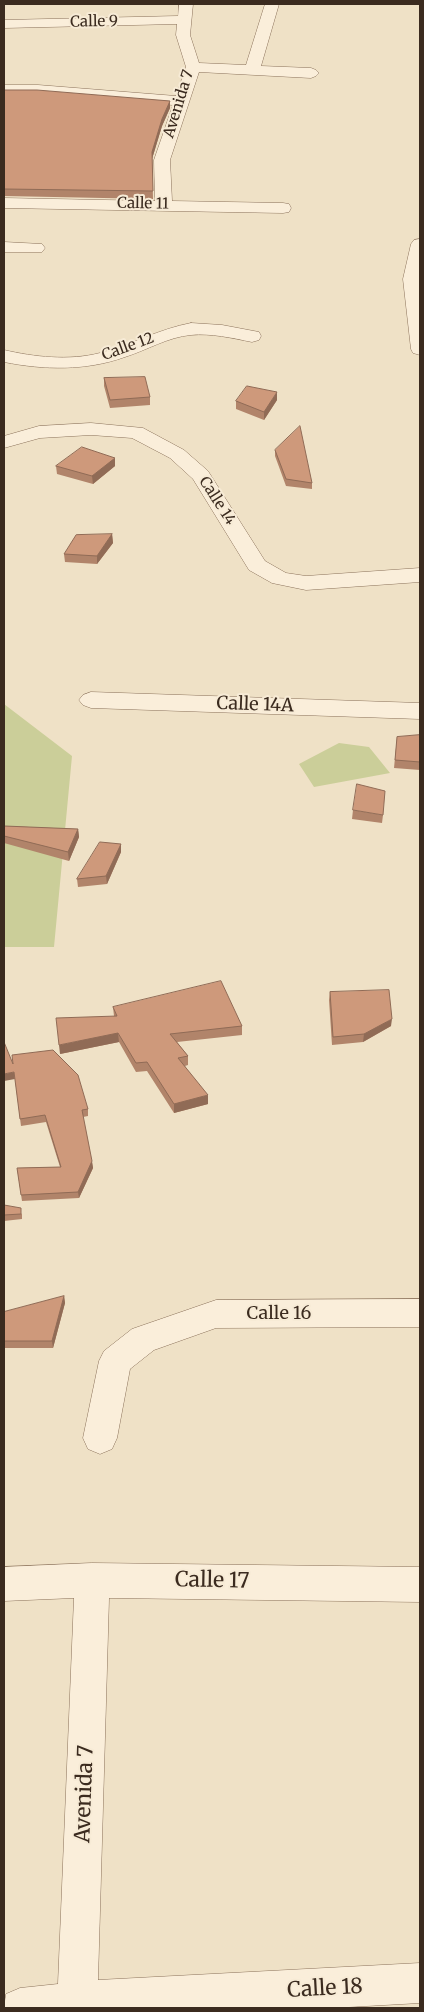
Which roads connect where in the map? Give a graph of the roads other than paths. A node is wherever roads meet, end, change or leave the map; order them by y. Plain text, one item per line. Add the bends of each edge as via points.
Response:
1 (186, 4) edge
2 (272, 4) edge
3 (184, 20) junction
4 (4, 24) edge
5 (193, 67) junction
6 (252, 70) junction
7 (311, 74) dead end
8 (4, 90) edge
9 (183, 101) junction
10 (4, 203) edge
11 (164, 204) junction
12 (283, 208) dead end
13 (420, 244) edge
14 (4, 247) edge
15 (36, 248) dead end
16 (416, 281) edge
17 (252, 336) dead end
18 (420, 349) edge
19 (4, 356) edge
20 (4, 442) edge
21 (420, 574) edge
22 (91, 700) dead end
23 (420, 711) edge
24 (420, 1313) edge
25 (100, 1438) dead end
26 (92, 1580) junction
27 (4, 1584) edge
28 (420, 1584) edge
29 (420, 1983) edge
30 (78, 2005) edge
31 (20, 2008) edge

1 - 3 street, Avenida 7
2 - 6 street
3 - 4 street, Calle 9
3 - 5 street, Avenida 7 via 183,35
5 - 6 street
5 - 9 street, Avenida 7
6 - 7 street
8 - 9 street
9 - 11 street, Avenida 7 via 172,124 162,160
10 - 11 street, Calle 11
11 - 12 street, Calle 11
13 - 16 street
14 - 15 street
16 - 18 street
17 - 19 street, Calle 12 via 223,330 190,329 156,337 106,358 68,361 21,360
20 - 21 street, Calle 14 via 39,432 91,429 136,432 176,454 201,475 257,565 280,578 306,583
22 - 23 street, Calle 14A
24 - 25 street, Calle 16 via 216,1314 143,1339 114,1362
26 - 27 street, Calle 17
26 - 28 street, Calle 17
26 - 30 street, Avenida 7
29 - 30 street, Calle 18
30 - 31 street, Calle 18

